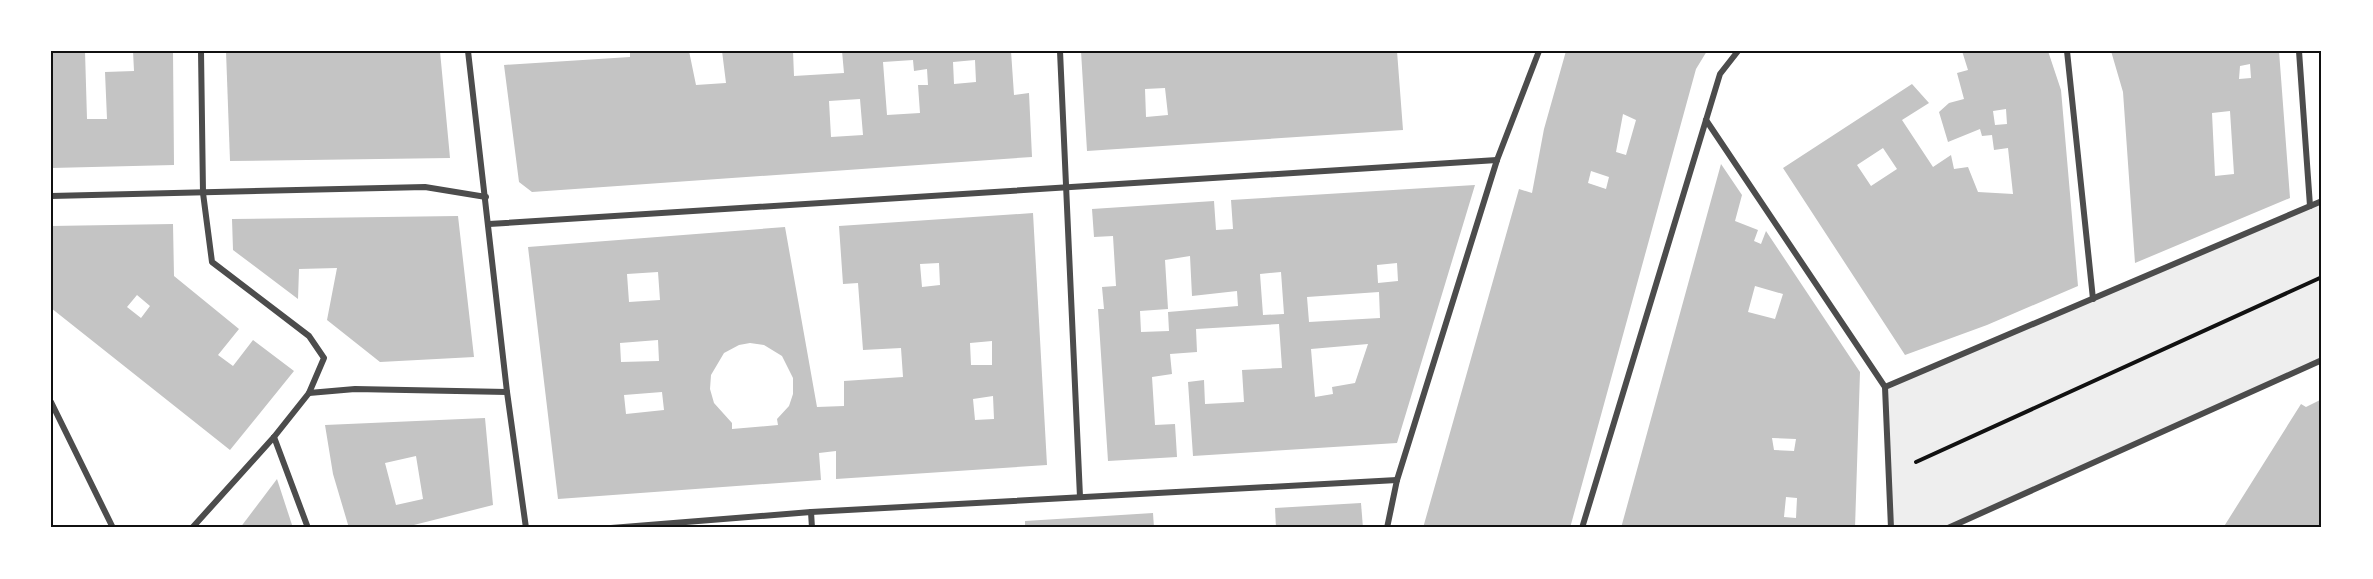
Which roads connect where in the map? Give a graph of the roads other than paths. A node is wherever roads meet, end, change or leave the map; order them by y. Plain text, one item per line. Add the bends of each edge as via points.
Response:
1 (201, 51) edge
2 (468, 51) edge
3 (1060, 51) edge
4 (1539, 51) edge
5 (1738, 51) edge
6 (2067, 51) edge
7 (2299, 51) edge
8 (1707, 120) junction
9 (1497, 160) junction
10 (1066, 187) junction
11 (203, 193) junction
12 (51, 196) edge
13 (486, 197) junction
14 (2322, 201) edge
15 (2310, 206) junction
16 (489, 224) junction
17 (2093, 298) junction
18 (2322, 360) edge
19 (1885, 387) junction
20 (507, 392) junction
21 (309, 393) junction
22 (51, 402) edge
23 (274, 437) junction
24 (1397, 480) junction
25 (1080, 497) junction
26 (812, 512) junction
27 (113, 528) edge
28 (192, 528) edge
29 (308, 528) edge
30 (526, 528) edge
31 (611, 528) edge
32 (812, 528) edge
33 (1387, 528) edge
34 (1582, 528) edge
35 (1891, 528) edge
36 (1948, 528) edge

1 - 11 street
2 - 13 street
3 - 10 street
4 - 9 street
5 - 8 street via 1720,74
6 - 17 street
7 - 15 street
8 - 19 street
8 - 34 street
9 - 10 street
9 - 24 street
10 - 16 street
10 - 25 street
11 - 12 street
11 - 13 street via 424,187
11 - 21 street via 212,262 309,336 324,358
13 - 16 street
14 - 15 street
15 - 17 street
16 - 20 street
17 - 19 street
18 - 36 street
19 - 35 street
20 - 21 street via 355,389
20 - 30 street
21 - 23 street
22 - 27 street
23 - 28 street
23 - 29 street
24 - 25 street
24 - 33 street
25 - 26 street
26 - 31 street
26 - 32 street

